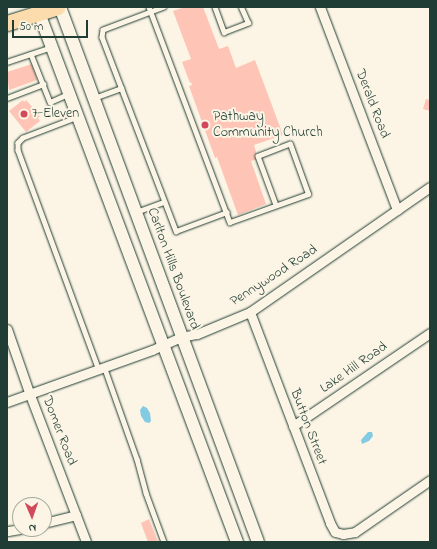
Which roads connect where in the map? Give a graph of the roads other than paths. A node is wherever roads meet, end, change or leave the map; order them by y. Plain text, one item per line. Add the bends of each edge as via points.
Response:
1 (59, 7) edge
2 (148, 7) edge
3 (164, 7) edge
4 (215, 7) edge
5 (242, 7) edge
6 (320, 7) edge
7 (151, 12) junction
8 (38, 13) junction
9 (7, 23) edge
10 (52, 47) junction
11 (31, 54) junction
12 (7, 62) edge
13 (43, 84) junction
14 (121, 88) junction
15 (69, 94) junction
16 (7, 98) edge
17 (94, 98) junction
18 (78, 117) junction
19 (430, 187) edge
20 (164, 202) junction
21 (276, 205) junction
22 (397, 210) junction
23 (136, 212) junction
24 (227, 212) junction
25 (250, 312) junction
26 (7, 329) edge
27 (430, 333) edge
28 (181, 337) junction
29 (164, 344) junction
30 (101, 367) junction
31 (30, 395) junction
32 (7, 402) edge
33 (294, 426) junction
34 (430, 480) edge
35 (76, 515) junction
36 (52, 521) edge
37 (12, 530) edge
38 (8, 531) dead end
39 (86, 542) edge
40 (164, 542) edge
41 (236, 542) edge
42 (258, 542) edge

1 - 8 main road
1 - 17 street, Carlton Hills Boulevard
2 - 7 lane
3 - 7 lane
4 - 5 lane via 224,32 248,23
6 - 22 street, Derald Road
7 - 14 lane via 102,31
7 - 24 lane
8 - 9 main road
8 - 10 street
10 - 11 lane
10 - 15 street
11 - 12 lane
11 - 13 lane
13 - 15 lane via 50,102
13 - 16 lane
14 - 17 lane
14 - 20 lane
15 - 18 street
17 - 23 street, Carlton Hills Boulevard
18 - 29 street
18 - 30 lane via 23,138 18,143 18,150
19 - 22 street, Pennywood Road
20 - 23 lane
20 - 24 lane via 176,231
21 - 21 lane via 308,194 290,144 258,156
21 - 24 lane via 230,222
22 - 25 street, Pennywood Road
23 - 28 street, Carlton Hills Boulevard
25 - 28 street, Pennywood Road via 197,334
25 - 33 street, Button Street
26 - 31 street, Domer Road
27 - 33 street, Lake Hill Road
28 - 29 street, Pennywood Road
28 - 42 street, Carlton Hills Boulevard
29 - 30 street, Pennywood Road
29 - 41 street
30 - 31 street, Pennywood Road
30 - 40 lane via 137,459
31 - 32 street, Pennywood Road
31 - 35 street, Domer Road
33 - 34 street, Button Street via 335,532 355,532
35 - 36 street
35 - 39 street, Domer Road
37 - 38 street

